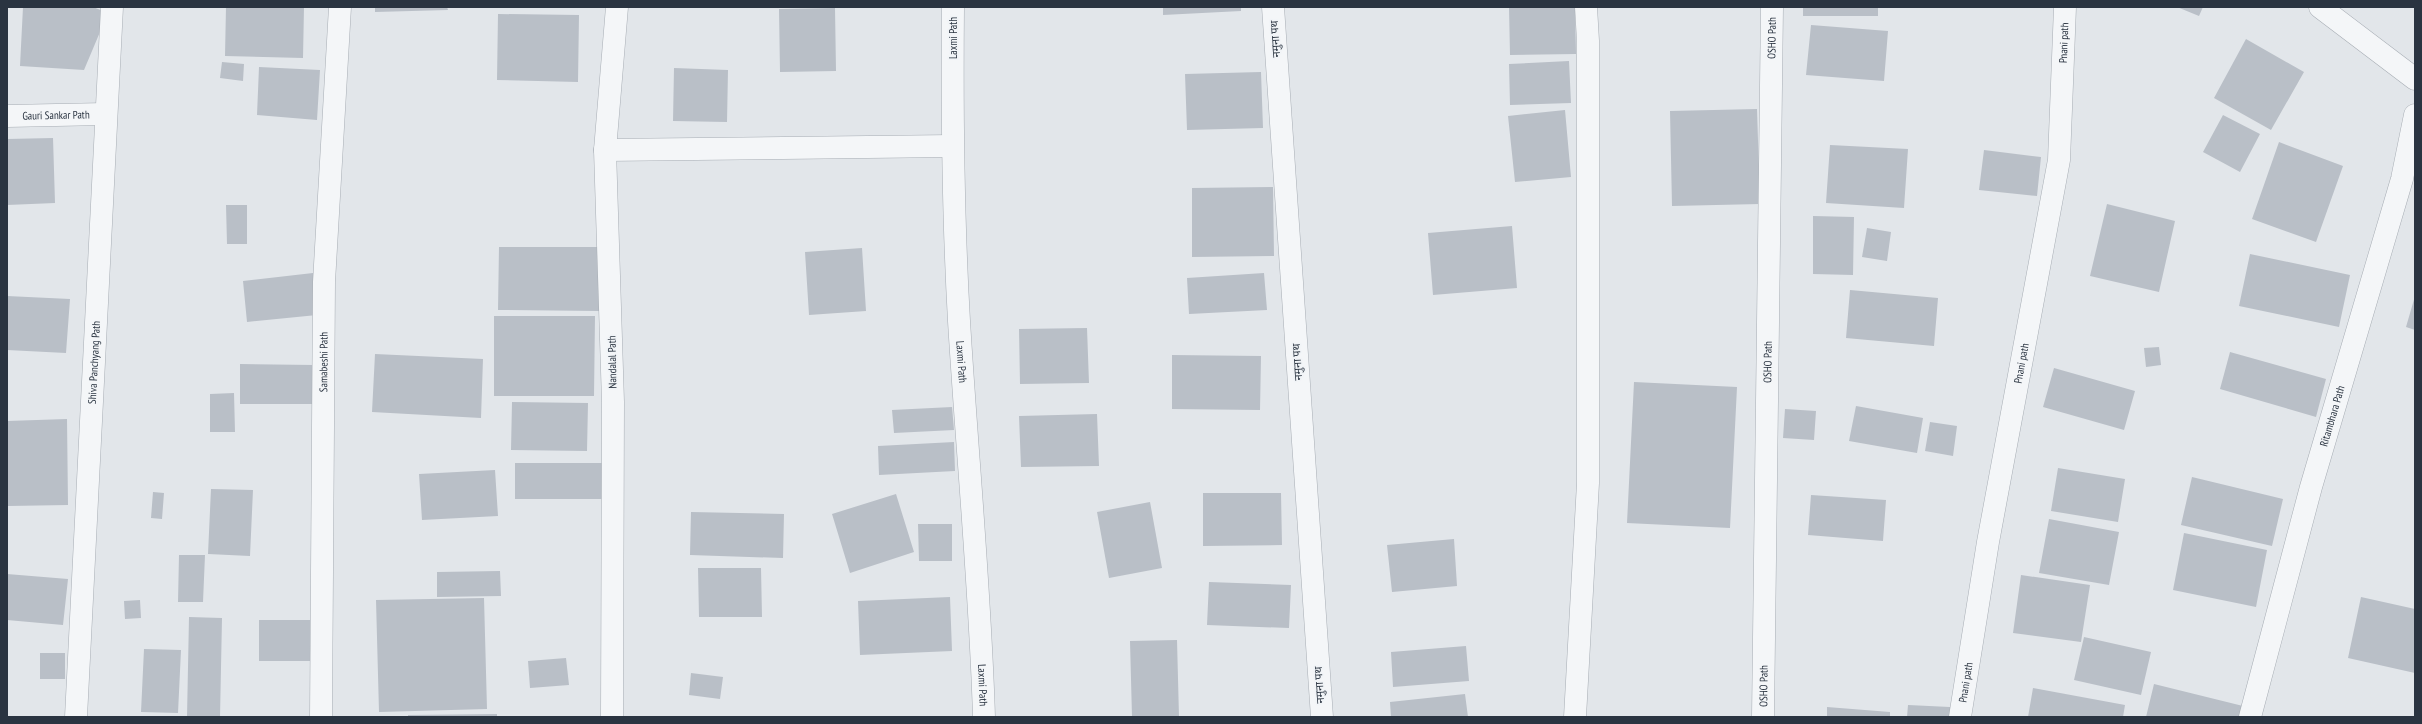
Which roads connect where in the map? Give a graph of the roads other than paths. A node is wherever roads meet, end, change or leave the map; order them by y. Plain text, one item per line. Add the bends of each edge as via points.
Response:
1 (112, 7) edge
2 (340, 7) edge
3 (617, 7) edge
4 (953, 7) edge
5 (1273, 7) edge
6 (1586, 7) edge
7 (1772, 7) edge
8 (2064, 7) edge
9 (2320, 7) edge
10 (2415, 79) edge
11 (105, 114) junction
12 (2415, 115) edge
13 (7, 116) edge
14 (952, 146) junction
15 (605, 150) junction
16 (76, 717) edge
17 (321, 717) edge
18 (612, 717) edge
19 (984, 717) edge
20 (1322, 717) edge
21 (1575, 717) edge
22 (1763, 717) edge
23 (1960, 717) edge
24 (2250, 717) edge

1 - 11 street, Shiva Panchyang Path
2 - 17 street, Samabeshi Path via 324,282
3 - 15 street, Nandalal Path
4 - 14 street, Laxmi Path
5 - 20 street, नमुना पथ
6 - 21 street via 1588,483
7 - 22 street, OSHO Path
8 - 23 street, Pnani path via 2059,160 1988,542
9 - 10 street
11 - 13 street, Gauri Sankar Path
11 - 16 street, Shiva Panchyang Path
12 - 24 street, Ritambhara Path via 2402,179 2311,487
14 - 15 street
14 - 19 street, Laxmi Path via 959,320 982,645
15 - 18 street, Nandalal Path via 613,402

